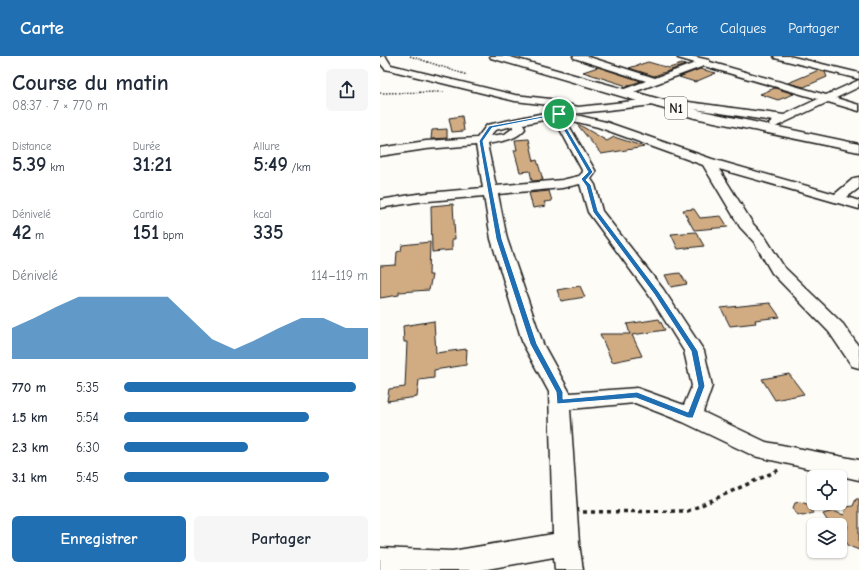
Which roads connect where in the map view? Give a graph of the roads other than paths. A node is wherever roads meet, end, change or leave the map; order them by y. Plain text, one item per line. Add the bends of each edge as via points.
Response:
1 (577, 56) edge
2 (681, 56) edge
3 (721, 56) edge
4 (778, 56) edge
5 (811, 56) edge
6 (506, 57) edge
7 (380, 60) edge
8 (798, 61) junction
9 (704, 62) junction
10 (859, 76) edge
11 (655, 81) junction
12 (859, 83) edge
13 (623, 94) junction
14 (827, 99) junction
15 (655, 103) junction
16 (859, 108) edge
17 (578, 110) junction
18 (559, 114) junction
19 (785, 119) junction
20 (764, 129) junction
21 (481, 141) junction
22 (461, 142) junction
23 (859, 148) edge
24 (380, 152) edge
25 (418, 159) dead end
26 (708, 162) junction
27 (584, 179) junction
28 (858, 184) edge
29 (490, 190) junction
30 (837, 199) junction
31 (380, 204) edge
32 (859, 205) edge
33 (859, 361) edge
34 (560, 402) junction
35 (690, 416) junction
36 (859, 470) edge
37 (566, 543) junction
38 (380, 560) edge
39 (569, 570) edge

1 - 11 street
2 - 9 street
3 - 9 street
4 - 8 street
5 - 8 street
6 - 13 highway, N1
7 - 17 street via 383,59 388,67 515,98 550,102
8 - 10 street
9 - 11 street
9 - 14 street
11 - 13 street
12 - 14 street
13 - 15 highway, N1
14 - 16 street
14 - 19 street
15 - 17 street
15 - 19 street via 681,104
15 - 20 highway, N1
17 - 18 street
18 - 21 street via 491,127
18 - 26 street via 602,124
18 - 27 street via 590,172
19 - 20 street
20 - 23 highway, N1
21 - 22 street
21 - 29 street
22 - 24 street
22 - 25 street
26 - 30 street
26 - 33 street via 747,227 760,240 778,270 836,328
27 - 29 street via 562,184
27 - 35 street via 596,212 657,293 694,351 702,386
28 - 30 street
29 - 31 street
29 - 34 street via 499,239 531,336 559,392
30 - 32 street
34 - 35 street via 637,395
34 - 37 street
35 - 36 street via 762,450
37 - 38 street via 452,563
37 - 39 street

